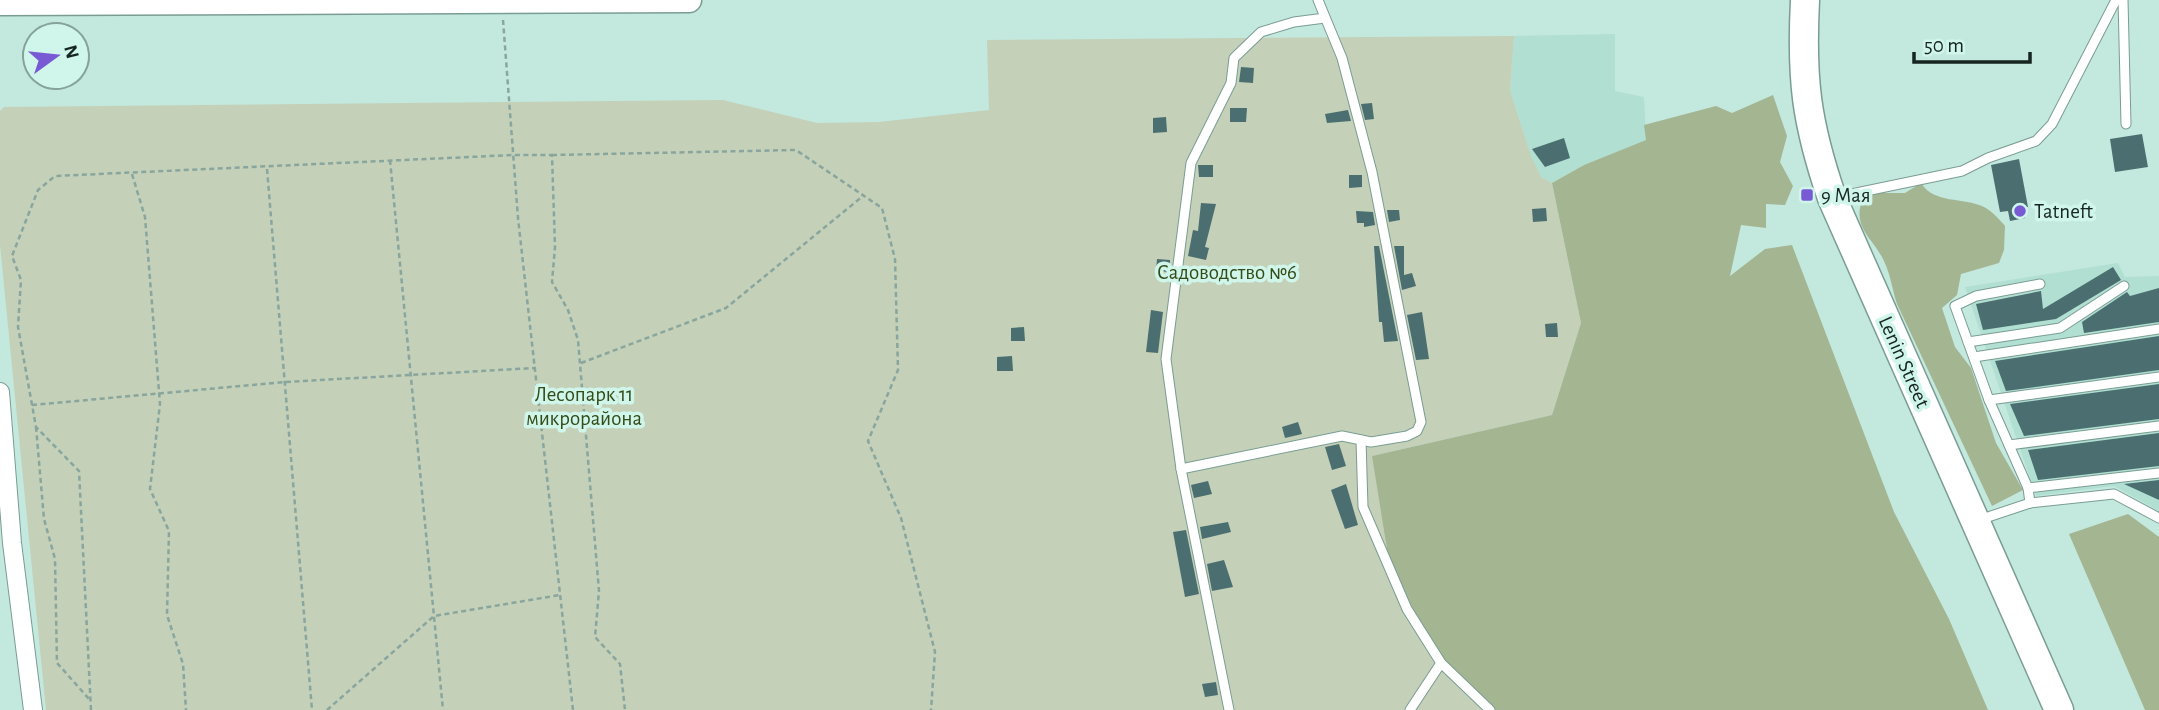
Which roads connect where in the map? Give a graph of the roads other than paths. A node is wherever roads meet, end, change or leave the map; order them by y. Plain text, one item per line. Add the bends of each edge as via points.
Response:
1 (689, 0) edge
2 (1318, 0) edge
3 (1805, 0) edge
4 (2116, 0) edge
5 (2123, 0) edge
6 (537, 1) edge
7 (172, 2) edge
8 (0, 3) edge
9 (1325, 18) junction
10 (2126, 124) dead end
11 (1832, 198) junction
12 (2040, 284) dead end
13 (2124, 286) dead end
14 (2159, 329) edge
15 (1968, 342) junction
16 (1974, 357) junction
17 (2159, 377) edge
18 (0, 392) edge
19 (1989, 400) junction
20 (2159, 426) edge
21 (1361, 440) junction
22 (2010, 445) junction
23 (1181, 469) junction
24 (2159, 473) edge
25 (2028, 488) junction
26 (2030, 503) junction
27 (2159, 518) edge
28 (1975, 522) junction
29 (6, 543) edge
30 (1441, 663) junction
31 (33, 710) edge
32 (1230, 710) edge
33 (1410, 710) edge
34 (1490, 710) edge
35 (2059, 710) edge

1 - 6 main road
2 - 9 lane
3 - 11 main road, Lenin Street via 1805,101
4 - 11 lane via 2052,124 2036,141 1962,172
5 - 10 lane
6 - 7 main road
7 - 8 main road
9 - 21 lane via 1342,58 1372,173 1421,422 1418,430 1407,436
9 - 23 lane via 1261,32 1234,58 1231,83 1191,163 1166,359
11 - 28 main road, Lenin Street
12 - 15 lane via 1976,296 1955,306
13 - 15 lane via 2060,328
14 - 16 lane
15 - 16 lane
16 - 19 lane
17 - 19 lane
18 - 29 street
19 - 22 lane
20 - 22 lane
21 - 23 lane via 1342,436
21 - 30 lane via 1363,507 1407,609
22 - 25 lane
23 - 32 lane
24 - 25 lane
25 - 26 lane
26 - 27 lane via 2114,494
26 - 28 lane
28 - 35 main road, Lenin Street
29 - 31 street
30 - 33 lane
30 - 34 lane

